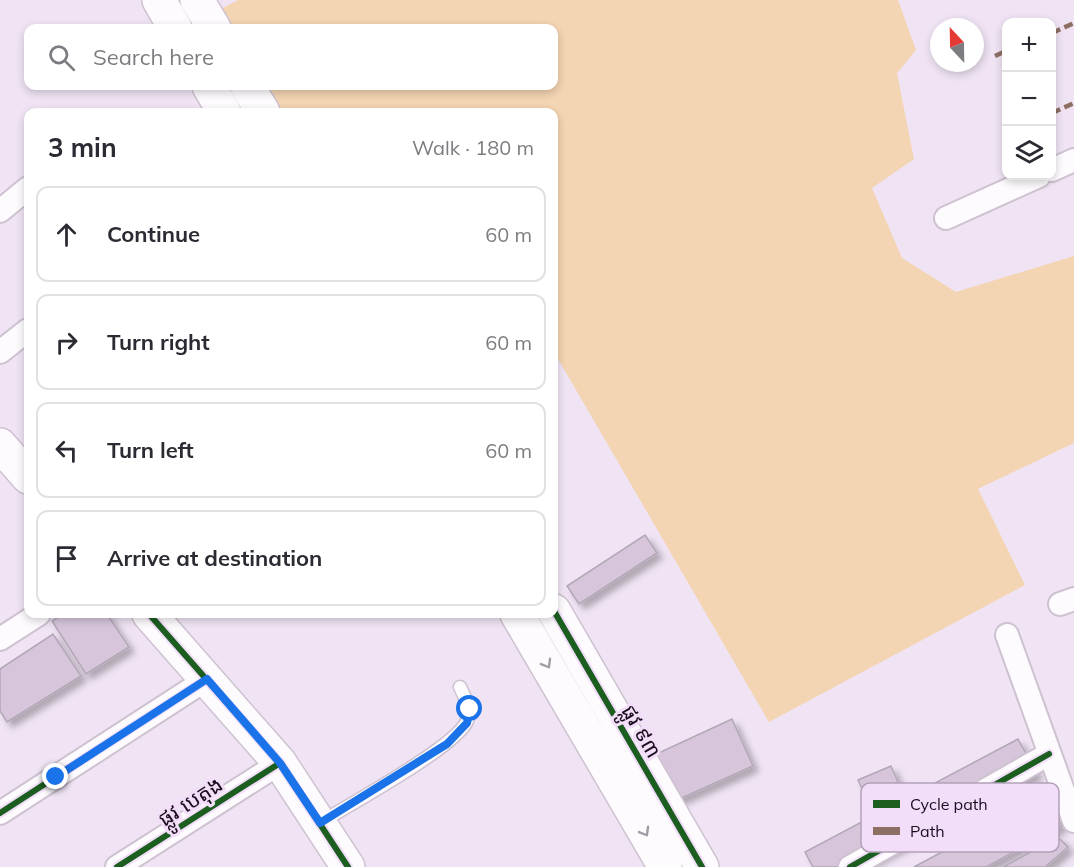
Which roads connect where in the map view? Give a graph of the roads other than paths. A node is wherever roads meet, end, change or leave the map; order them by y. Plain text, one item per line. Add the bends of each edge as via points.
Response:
1 (159, 0) edge
2 (197, 0) edge
3 (173, 24) edge
4 (212, 24) edge
5 (211, 90) edge
6 (249, 90) edge
7 (222, 108) edge
8 (261, 108) edge
9 (1074, 160) edge
10 (1056, 168) edge
11 (1030, 180) edge
12 (24, 191) edge
13 (0, 211) edge
14 (946, 218) dead end
15 (24, 333) edge
16 (0, 352) edge
17 (0, 445) edge
18 (24, 472) edge
19 (33, 618) edge
20 (153, 618) edge
21 (519, 618) edge
22 (558, 618) edge
23 (1008, 635) dead end
24 (0, 639) edge
25 (207, 679) junction
26 (460, 687) dead end
27 (1049, 754) junction
28 (280, 763) junction
29 (998, 783) edge
30 (0, 813) edge
31 (1074, 821) edge
32 (320, 823) junction
33 (876, 852) edge
34 (117, 867) edge
35 (348, 867) edge
36 (665, 867) edge
37 (702, 867) edge
38 (850, 867) edge

1 - 3 street
2 - 4 street
5 - 7 street
6 - 8 street
9 - 10 street
11 - 14 street
12 - 13 street
15 - 16 street
17 - 18 street
19 - 24 street
20 - 25 street
21 -> 36 street
22 - 37 street, ផ្លូវ ៩៣
23 - 27 street
25 - 28 street
25 - 30 street
26 - 32 lane via 470,709 467,723 447,744
27 - 29 street
27 - 31 street
28 - 32 street
28 - 34 street, ផ្លូវ បេតុង
32 - 35 street
33 - 38 street

